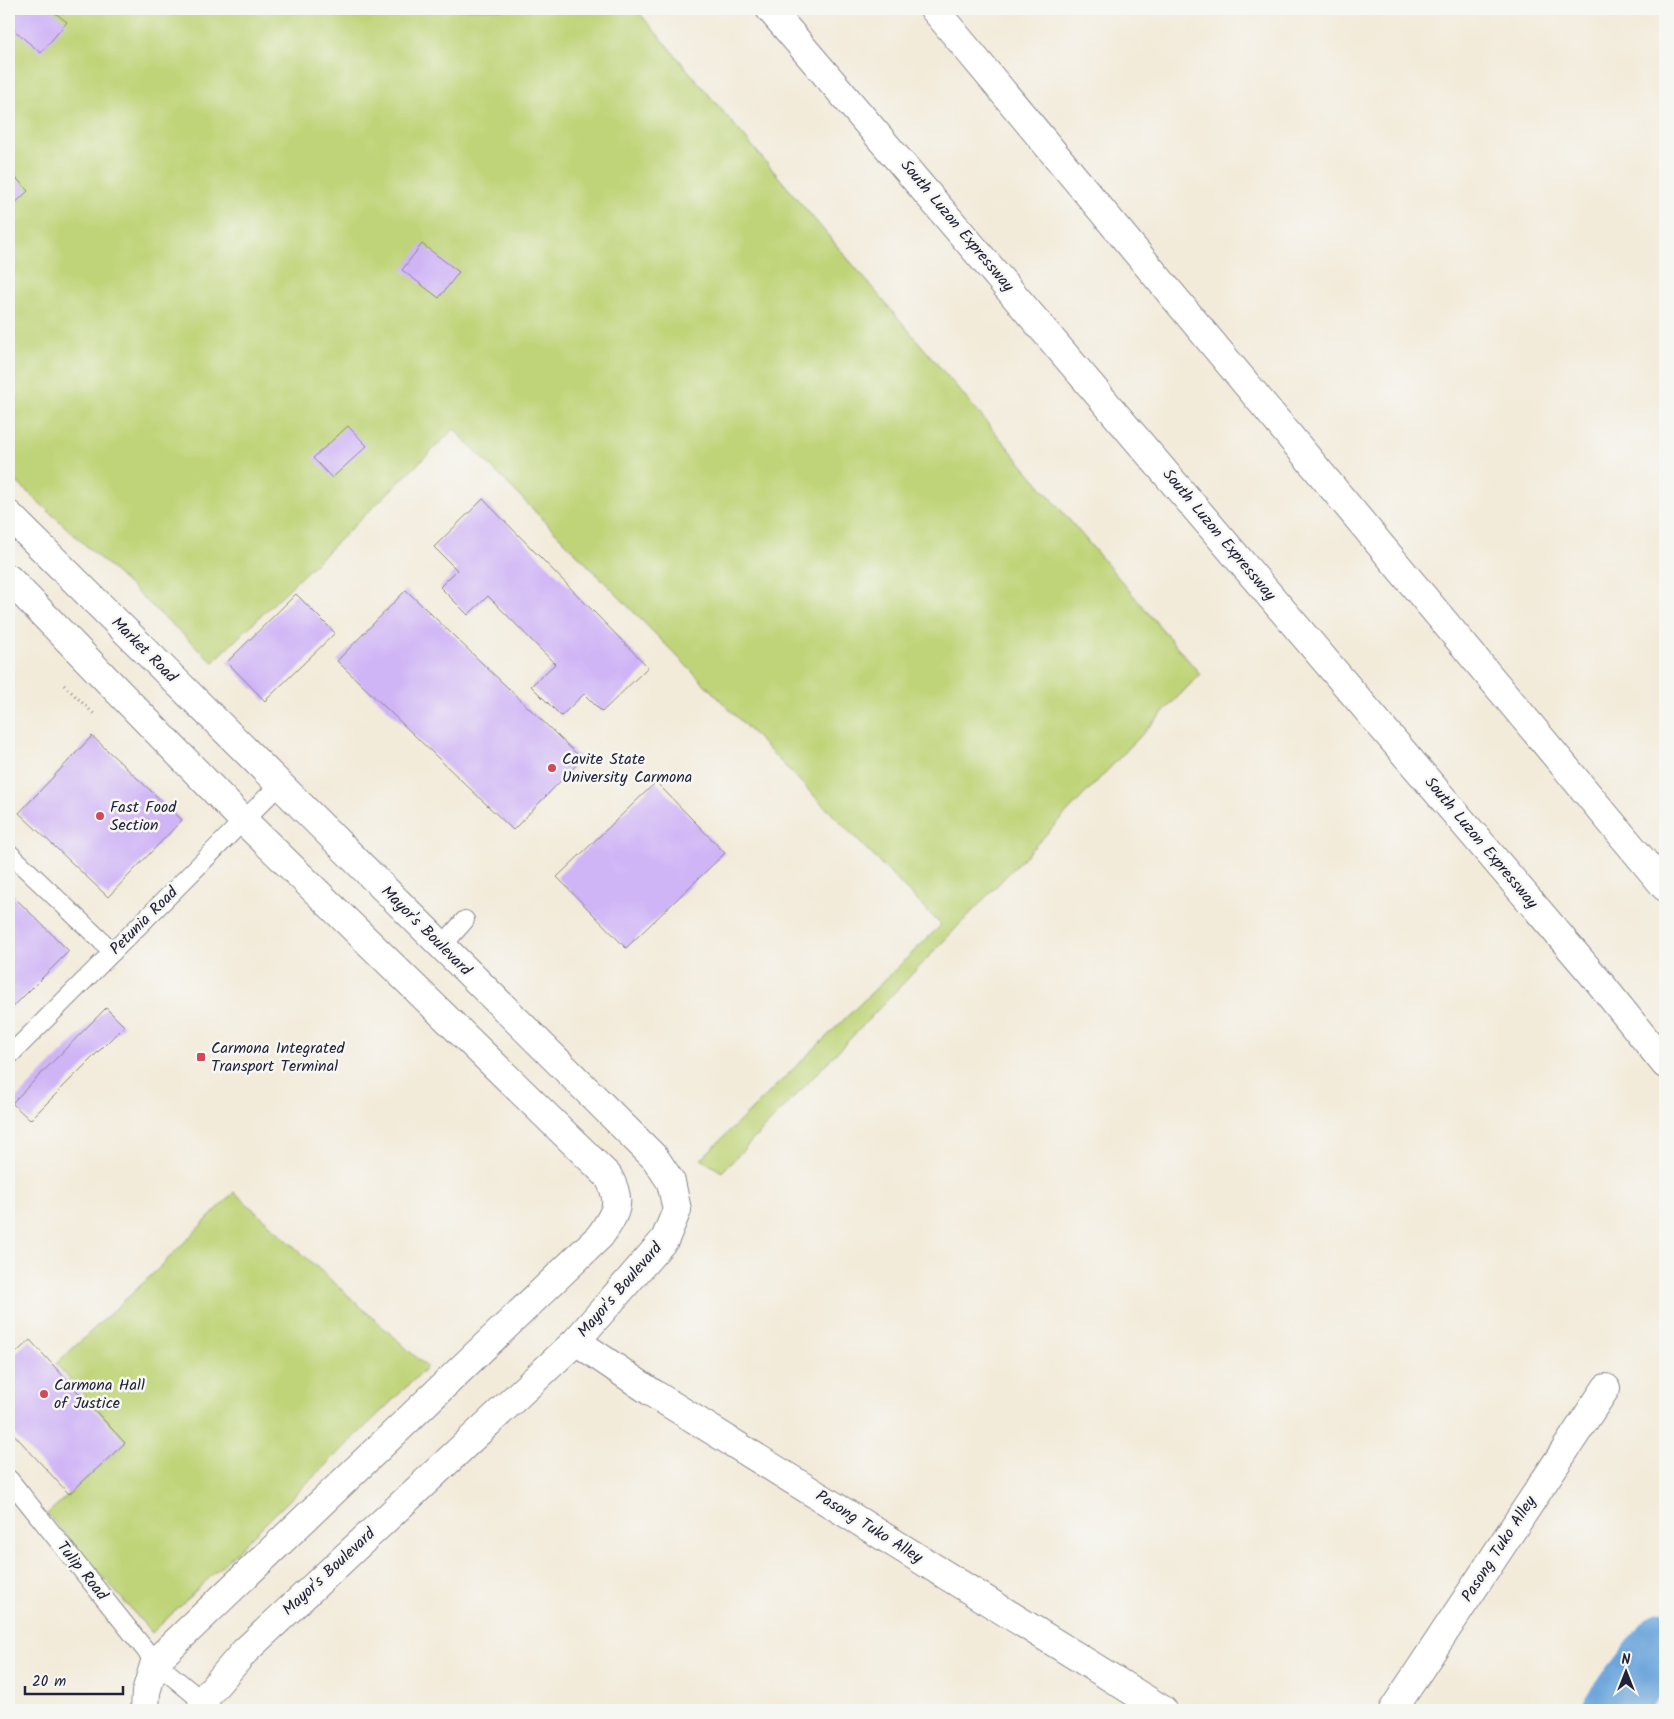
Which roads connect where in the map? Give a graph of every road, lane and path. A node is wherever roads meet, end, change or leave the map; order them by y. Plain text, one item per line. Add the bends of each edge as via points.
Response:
1 (770, 9) edge
2 (934, 9) edge
3 (11, 522) edge
4 (9, 579) edge
5 (279, 786) junction
6 (244, 821) junction
7 (9, 853) edge
8 (1665, 887) edge
9 (465, 920) dead end
10 (442, 946) junction
11 (113, 952) junction
12 (9, 1056) edge
13 (1665, 1064) edge
14 (576, 1341) junction
15 (1606, 1388) dead end
16 (9, 1479) edge
17 (155, 1662) junction
18 (205, 1705) edge
19 (145, 1710) edge
20 (1163, 1710) edge
21 (1393, 1710) edge

1 - 13 main road, South Luzon Expressway via 1600,983
2 - 8 main road
3 - 5 main road, Market Road
4 - 6 main road
5 - 6 lane, Petunia Road
5 - 10 main road, Mayor's Boulevard
6 - 11 lane, Petunia Road
6 - 17 main road via 608,1176 617,1191 617,1204 600,1236
7 - 11 lane
9 - 10 lane
10 - 14 main road, Mayor's Boulevard via 655,1158 671,1182 677,1210 665,1239
11 - 12 lane, Petunia Road
14 - 18 main road, Mayor's Boulevard via 245,1651
14 - 20 main road, Pasong Tuko Alley via 654,1394
15 - 21 main road, Pasong Tuko Alley
16 - 17 lane, Tulip Road
17 - 18 lane, Tulip Road
17 - 19 main road via 146,1692

